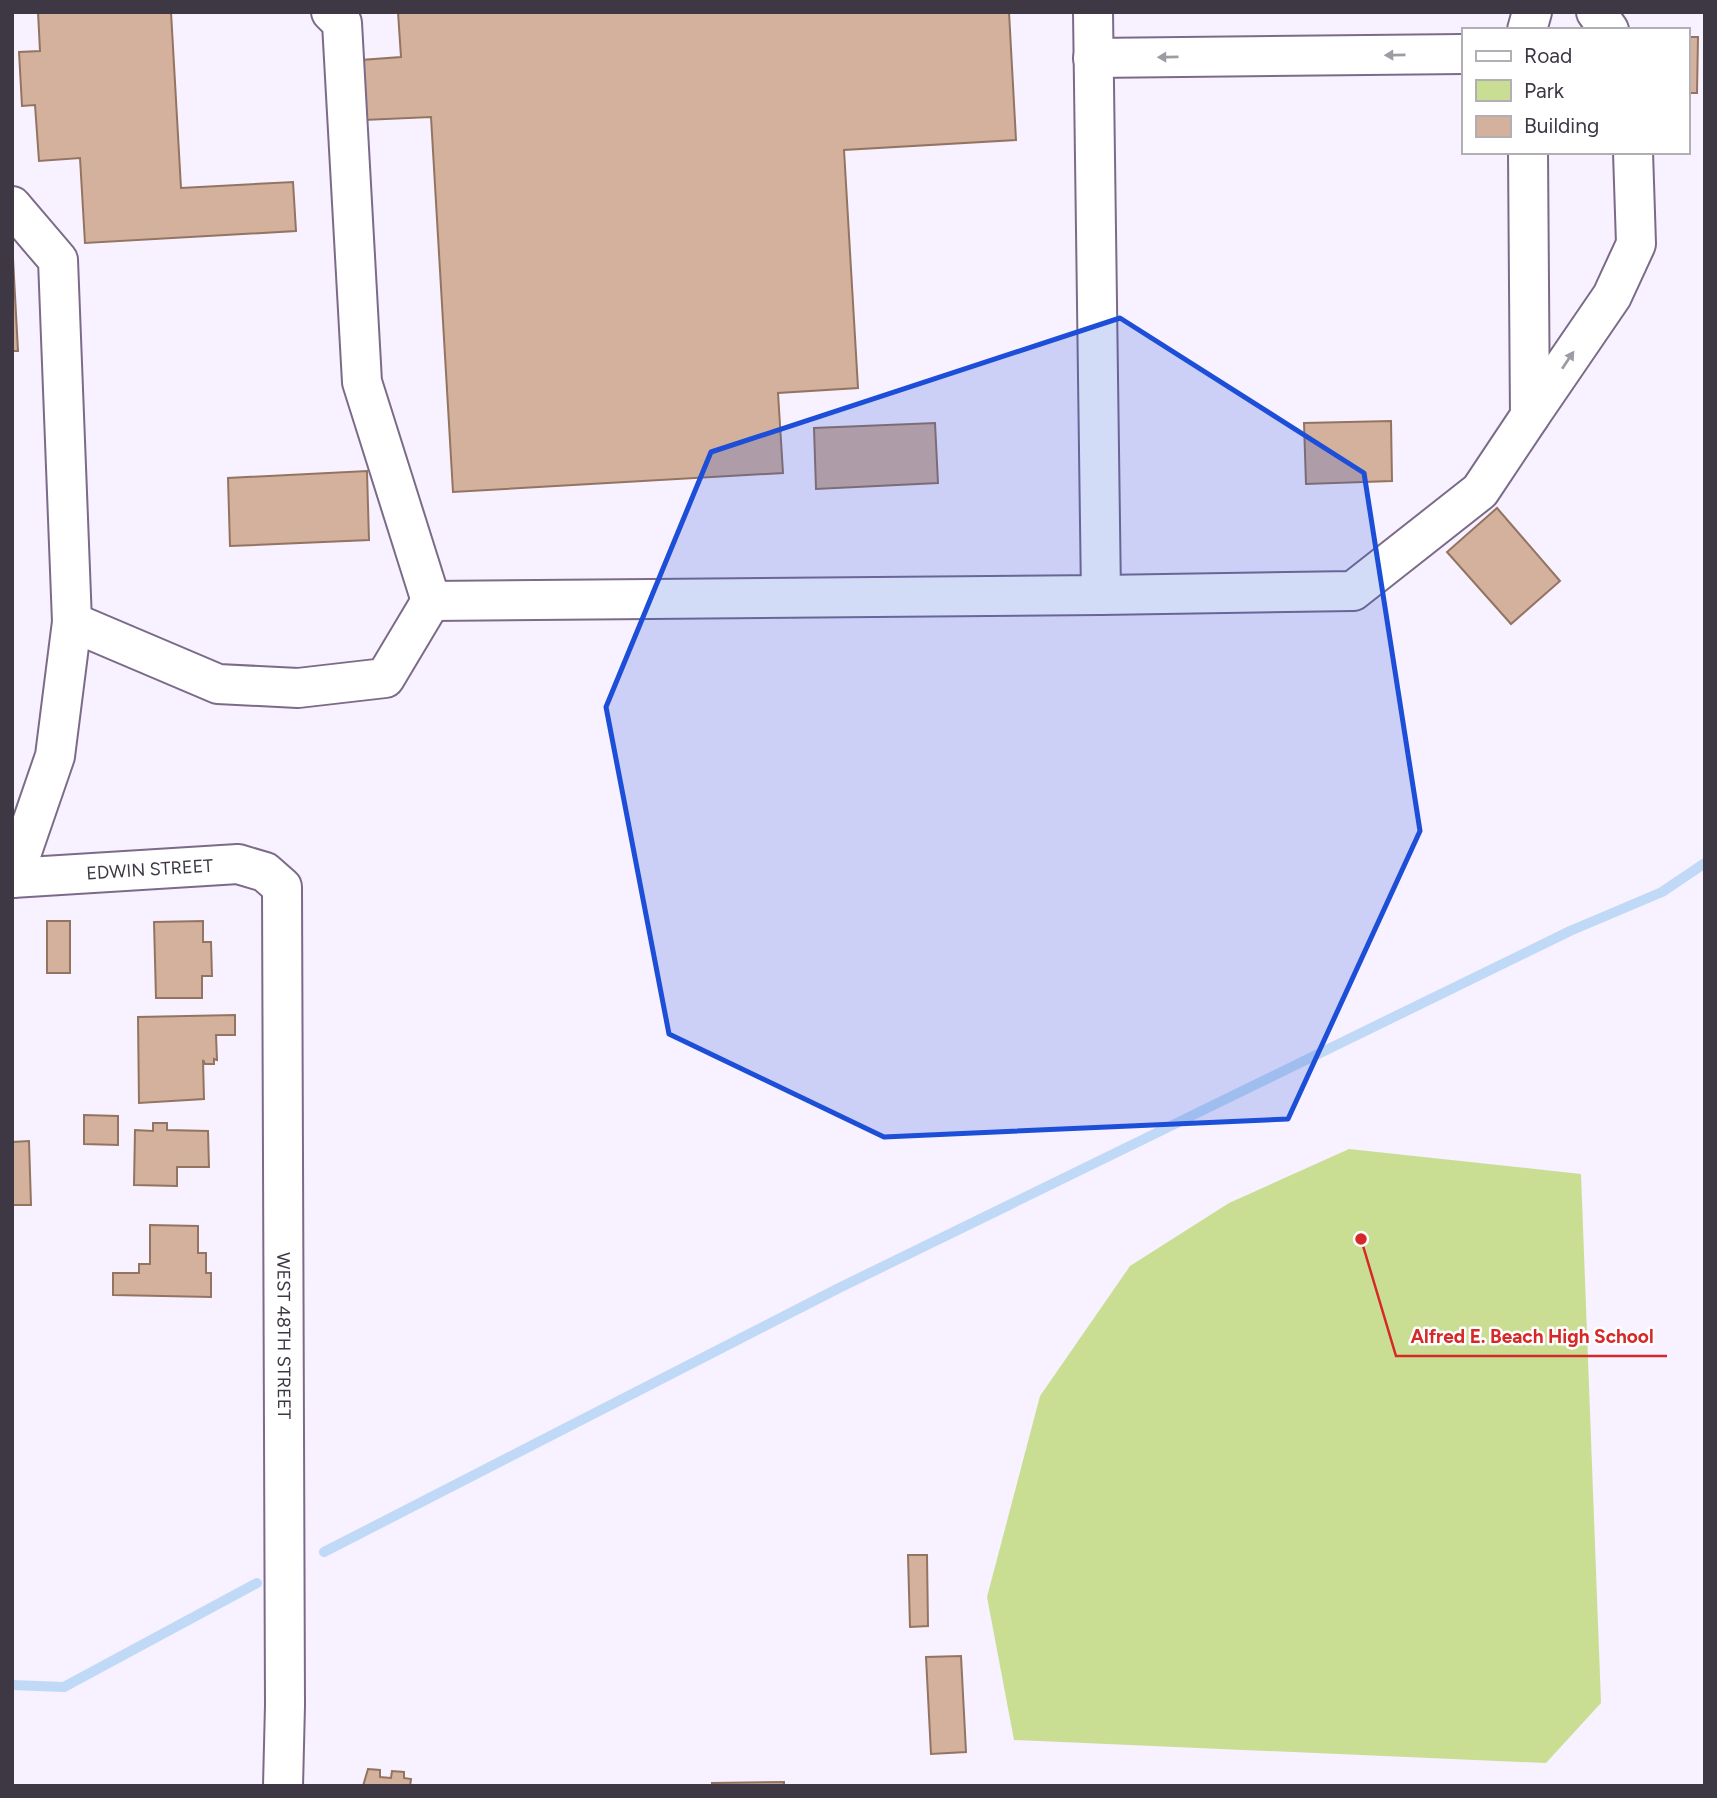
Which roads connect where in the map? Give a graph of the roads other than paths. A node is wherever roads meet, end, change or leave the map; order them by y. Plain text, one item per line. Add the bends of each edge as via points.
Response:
1 (331, 12) edge
2 (1093, 12) edge
3 (1596, 12) edge
4 (1608, 28) edge
5 (1462, 54) edge
6 (1093, 58) junction
7 (1528, 154) edge
8 (1633, 154) edge
9 (12, 206) edge
10 (1530, 416) junction
11 (1101, 595) junction
12 (431, 601) junction
13 (72, 622) junction
14 (13, 878) edge
15 (282, 887) joint
16 (283, 1786) edge

1 - 12 street via 342,23 362,382
2 - 6 street
3 - 4 street
5 -> 6 street
6 - 11 street
7 - 10 street
10 -> 8 street via 1612,296 1636,244
9 - 13 street via 58,260
10 - 11 street via 1480,491 1353,591
11 - 12 street
12 - 13 street via 385,678 298,688 218,684
13 - 14 street via 55,756
14 - 15 street, EDWIN STREET via 238,864 265,872
15 - 16 street, WEST 48TH STREET

